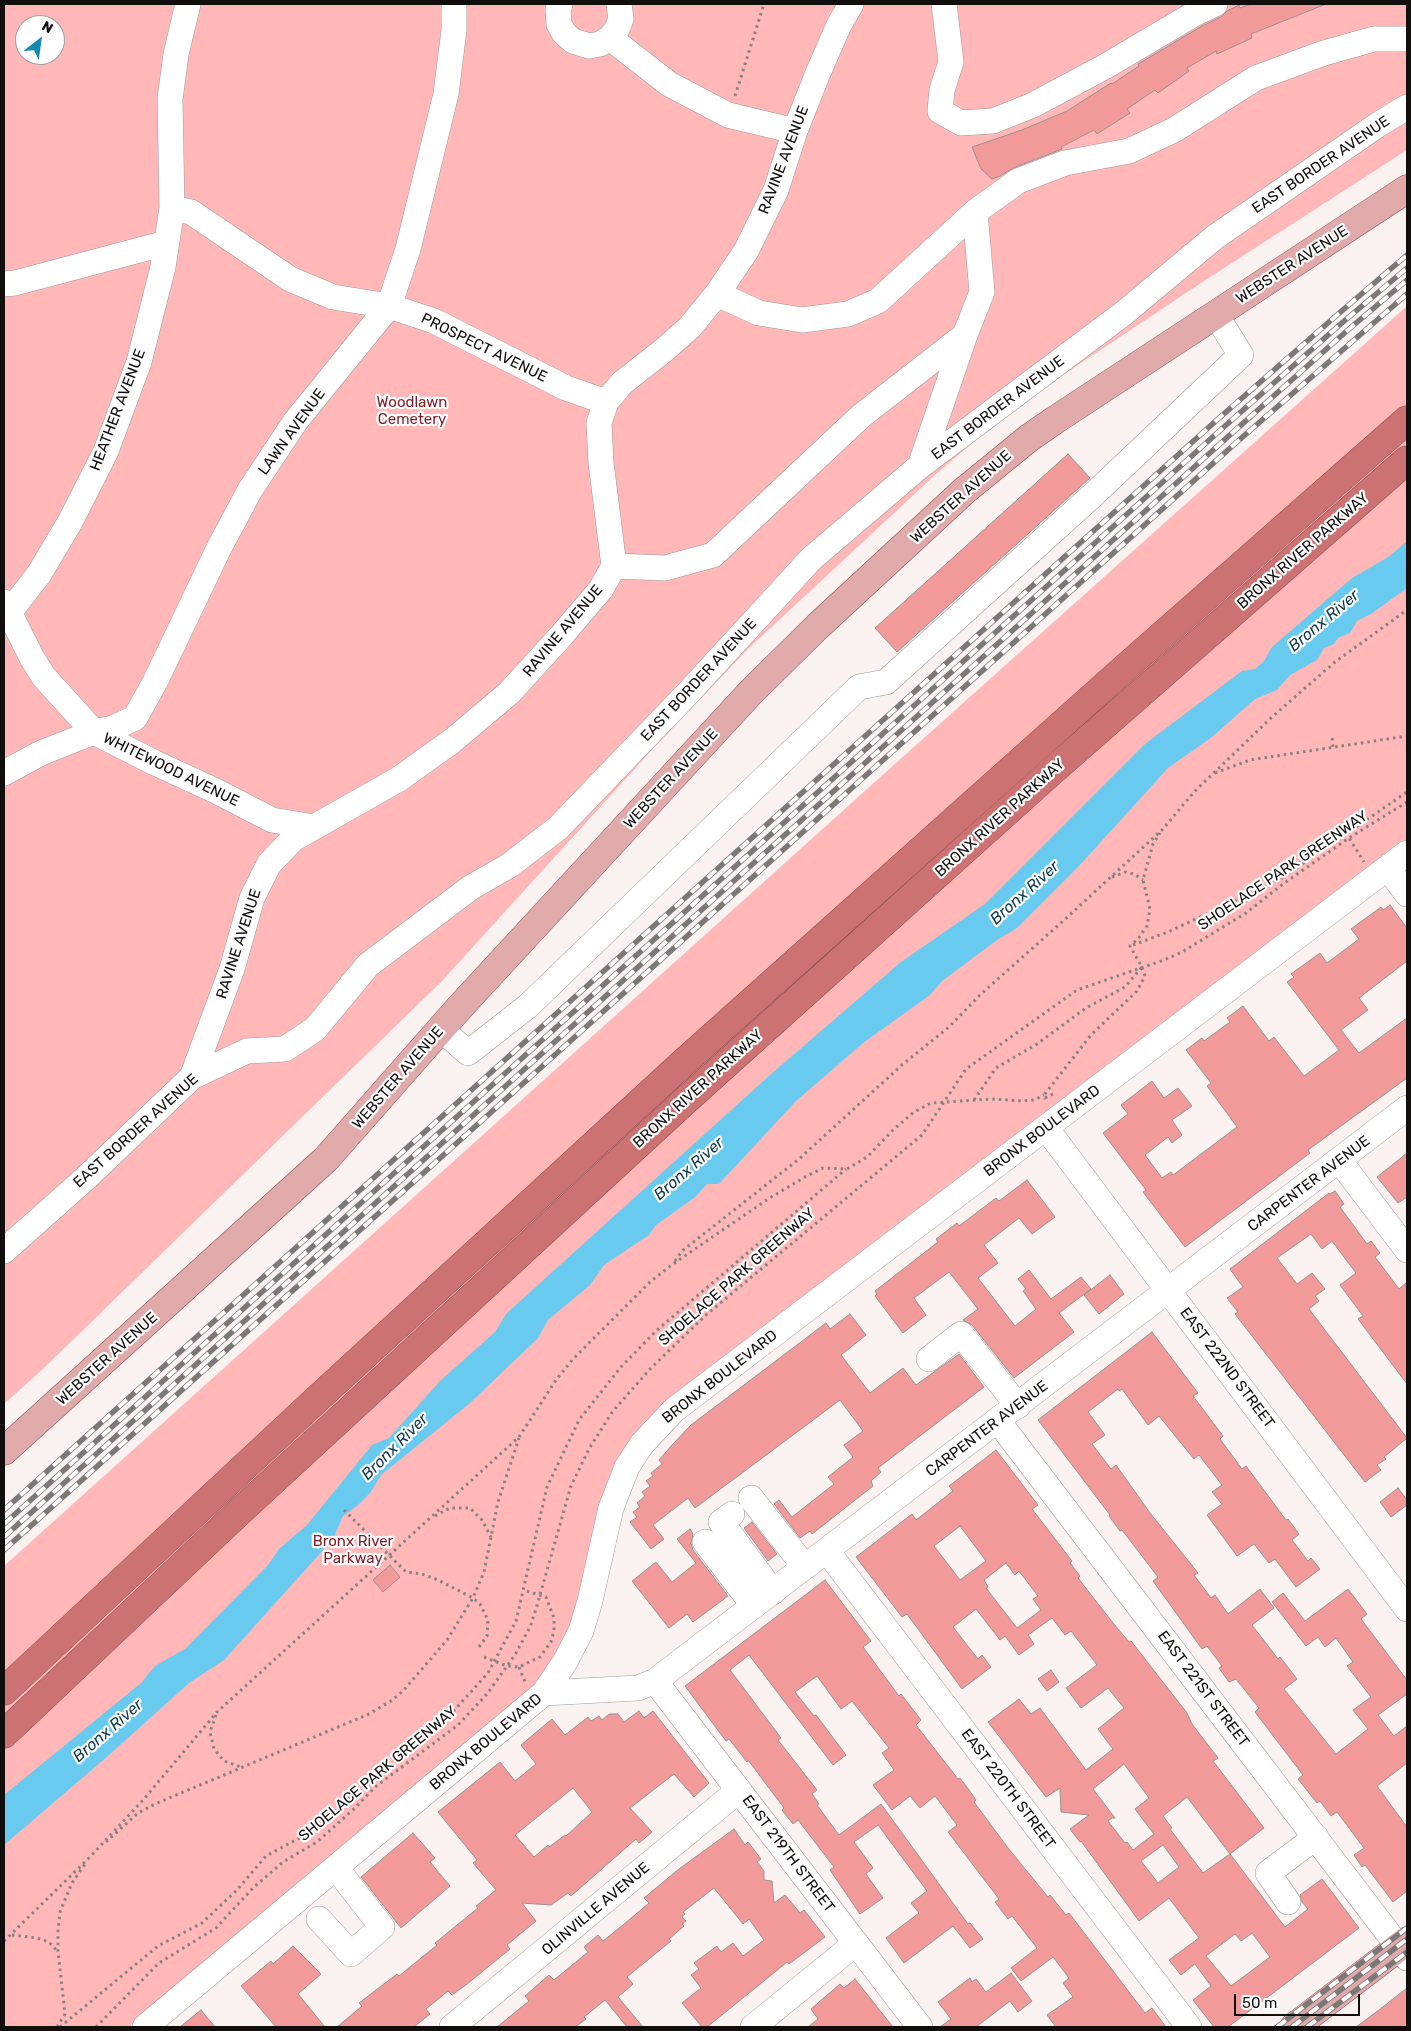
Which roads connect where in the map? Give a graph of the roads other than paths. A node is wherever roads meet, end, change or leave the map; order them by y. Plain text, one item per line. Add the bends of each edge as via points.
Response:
1 (188, 4) edge
2 (454, 4) edge
3 (851, 4) edge
4 (944, 4) edge
5 (1216, 4) edge
6 (623, 5) edge
7 (553, 6) edge
8 (610, 38) junction
9 (1407, 39) edge
10 (1407, 107) edge
11 (795, 131) junction
12 (1407, 189) edge
13 (172, 208) junction
14 (975, 212) junction
15 (166, 243) junction
16 (4, 284) edge
17 (717, 294) junction
18 (389, 306) junction
19 (1216, 315) junction
20 (965, 335) junction
21 (606, 402) junction
22 (1407, 420) edge
23 (1407, 460) edge
24 (920, 466) junction
25 (614, 566) junction
26 (6, 611) edge
27 (94, 732) junction
28 (4, 772) edge
29 (314, 827) junction
30 (1407, 853) edge
31 (1388, 868) junction
32 (1407, 894) edge
33 (441, 1029) junction
34 (192, 1077) junction
35 (1407, 1108) edge
36 (1046, 1128) junction
37 (1339, 1160) junction
38 (1407, 1250) edge
39 (4, 1251) edge
40 (1169, 1290) junction
41 (929, 1359) dead end
42 (1018, 1406) junction
43 (998, 1421) junction
44 (4, 1451) edge
45 (729, 1519) junction
46 (827, 1551) junction
47 (805, 1567) junction
48 (763, 1599) junction
49 (1407, 1608) edge
50 (656, 1681) junction
51 (4, 1691) edge
52 (544, 1693) junction
53 (4, 1734) edge
54 (739, 1790) junction
55 (1316, 1837) junction
56 (336, 1868) junction
57 (1288, 1902) dead end
58 (319, 1919) dead end
59 (856, 1943) junction
60 (1405, 1949) edge
61 (145, 2027) edge
62 (452, 2027) edge
63 (753, 2027) edge
64 (920, 2027) edge
65 (1189, 2027) edge
66 (1294, 2027) edge

1 - 13 street via 170,99
2 - 18 street, LAWN AVENUE via 446,94 408,249
3 - 11 street, RAVINE AVENUE via 835,33
4 - 5 street via 951,62 942,90 940,111 962,123 993,120 1033,105
6 - 8 street via 621,19
7 - 8 street via 564,33 573,41 589,46
8 - 11 street via 669,84 728,115
9 - 14 street via 1374,39 1256,78 1174,130 1129,151 1065,163 1018,181
10 - 24 street, EAST BORDER AVENUE via 1215,237 1124,313
11 - 17 street, RAVINE AVENUE via 776,190 746,251
12 - 19 main road, WEBSTER AVENUE
13 - 15 street, HEATHER AVENUE
13 - 18 street, PROSPECT AVENUE via 192,212 290,279 333,297
14 - 17 street via 878,301 848,314 802,320 760,313
14 - 20 street via 982,292
15 - 16 street
15 - 26 street, HEATHER AVENUE via 139,362 106,451 39,574
17 - 21 street, RAVINE AVENUE via 690,327 622,383
18 - 21 street, PROSPECT AVENUE via 434,321 566,388
18 - 27 street, LAWN AVENUE via 295,422 250,490 135,718
19 - 33 main road, WEBSTER AVENUE via 1029,438 939,514 751,692
19 - 33 street via 1241,355 1094,494 886,682 859,687 528,1006 468,1053
20 - 24 street
20 - 25 street via 861,416 713,555 665,568
21 - 25 street, RAVINE AVENUE via 599,423
22 - 51 highway, BRONX RIVER PARKWAY via 683,1063
23 - 53 highway, BRONX RIVER PARKWAY via 1051,772 686,1100 238,1513
24 - 34 street, EAST BORDER AVENUE via 811,558 688,693 558,828 510,866 470,888 368,965 315,1029 285,1049 247,1051
25 - 29 street, RAVINE AVENUE via 601,589 509,693 452,742 399,779
26 - 27 street, WHITEWOOD AVENUE via 44,677
27 - 28 street, LAWN AVENUE
27 - 29 street, WHITEWOOD AVENUE via 272,820
29 - 34 street, RAVINE AVENUE via 293,839 269,864 252,898 232,969
30 - 31 street, BRONX BOULEVARD
31 - 32 street
31 - 36 street, BRONX BOULEVARD
33 - 44 main road, WEBSTER AVENUE via 326,1159
34 - 39 street, EAST BORDER AVENUE
35 - 37 street, CARPENTER AVENUE
36 - 40 street, EAST 222ND STREET
36 - 52 street, BRONX BOULEVARD via 686,1399 652,1432 627,1467 616,1493 581,1631
37 - 38 street
37 - 40 street, CARPENTER AVENUE
40 - 42 street, CARPENTER AVENUE
40 - 49 street, EAST 222ND STREET
41 - 42 street via 961,1334
42 - 43 street, CARPENTER AVENUE
43 - 46 street, CARPENTER AVENUE
43 - 55 street, EAST 221ST STREET
45 - 47 street
45 - 48 street
45 - 48 street via 721,1522
46 - 47 street, CARPENTER AVENUE
46 - 65 street, EAST 220TH STREET
47 - 48 street, CARPENTER AVENUE
48 - 50 street, CARPENTER AVENUE
50 - 52 street, CARPENTER AVENUE via 638,1688
50 - 54 street, EAST 219TH STREET
52 - 56 street, BRONX BOULEVARD
54 - 59 street, EAST 219TH STREET
54 - 62 street, OLINVILLE AVENUE
55 - 57 street via 1268,1873
55 - 60 street, EAST 221ST STREET
56 - 58 street via 382,1927 351,1954
56 - 61 street, BRONX BOULEVARD
59 - 63 street
59 - 64 street, EAST 219TH STREET
60 - 66 main road

